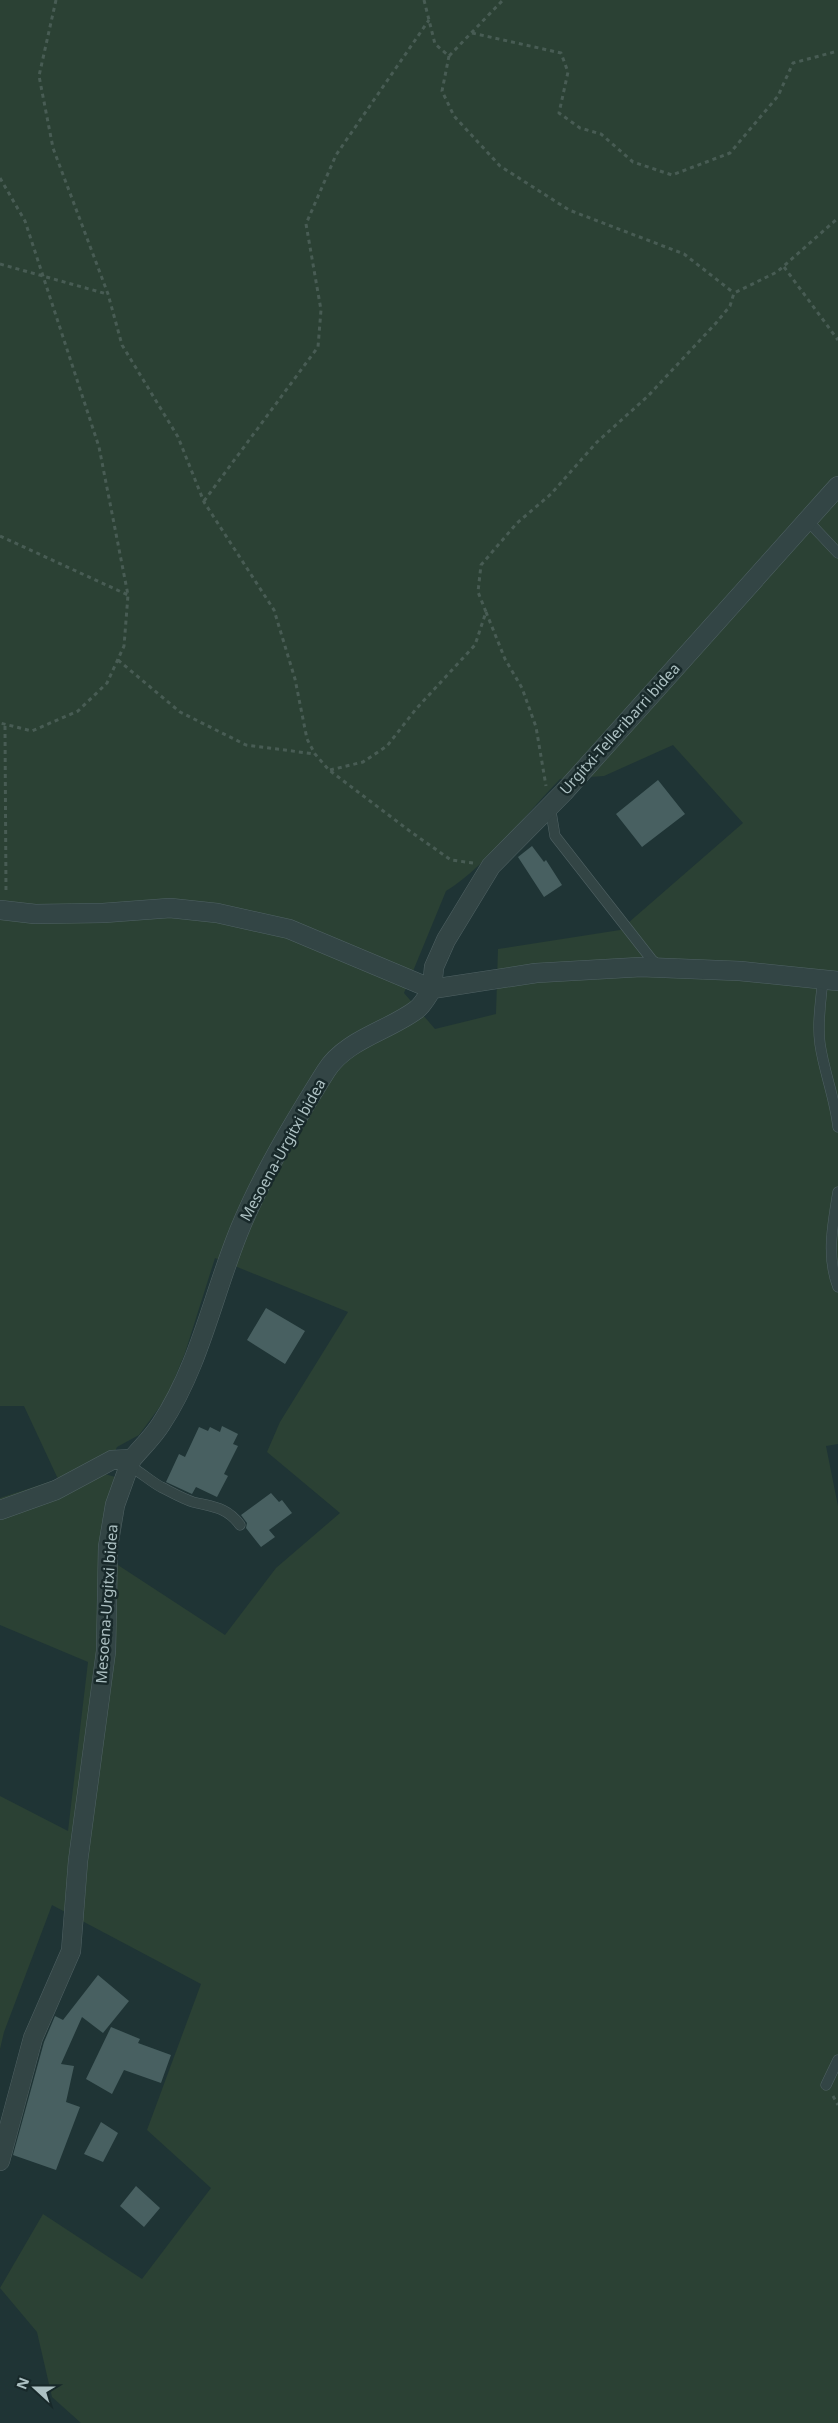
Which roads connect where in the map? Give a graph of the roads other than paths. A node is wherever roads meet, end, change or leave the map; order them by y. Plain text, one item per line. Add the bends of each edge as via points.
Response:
1 (838, 486) edge
2 (806, 519) junction
3 (838, 552) edge
4 (550, 806) junction
5 (3, 910) edge
6 (662, 968) junction
7 (830, 979) edge
8 (432, 989) junction
9 (838, 1127) edge
10 (838, 1192) edge
11 (838, 1287) edge
12 (130, 1462) junction
13 (0, 1510) edge
14 (240, 1525) dead end
15 (838, 2060) edge
16 (826, 2085) dead end
17 (0, 2161) edge

1 - 2 street, Urgitxi-Telleribarri bidea
2 - 3 lane
2 - 4 street, Urgitxi-Telleribarri bidea
4 - 6 lane via 556,836 652,960
4 - 8 street, Urgitxi-Telleribarri bidea via 491,866 446,940 434,967
5 - 8 street via 35,914 170,908 217,913 289,929
6 - 7 street
6 - 8 street via 536,973
7 - 9 lane via 819,1024 820,1044
8 - 12 street, Mesoena-Urgitxi bidea via 418,1009 350,1048 328,1068 272,1162 240,1229 187,1375 172,1406
10 - 11 lane via 831,1258
12 - 13 street via 112,1460 56,1490
12 - 14 lane via 160,1486 192,1501 224,1509
12 - 17 street, Mesoena-Urgitxi bidea via 115,1505 108,1547 106,1651 78,1861 71,1951 33,2038
15 - 16 lane

